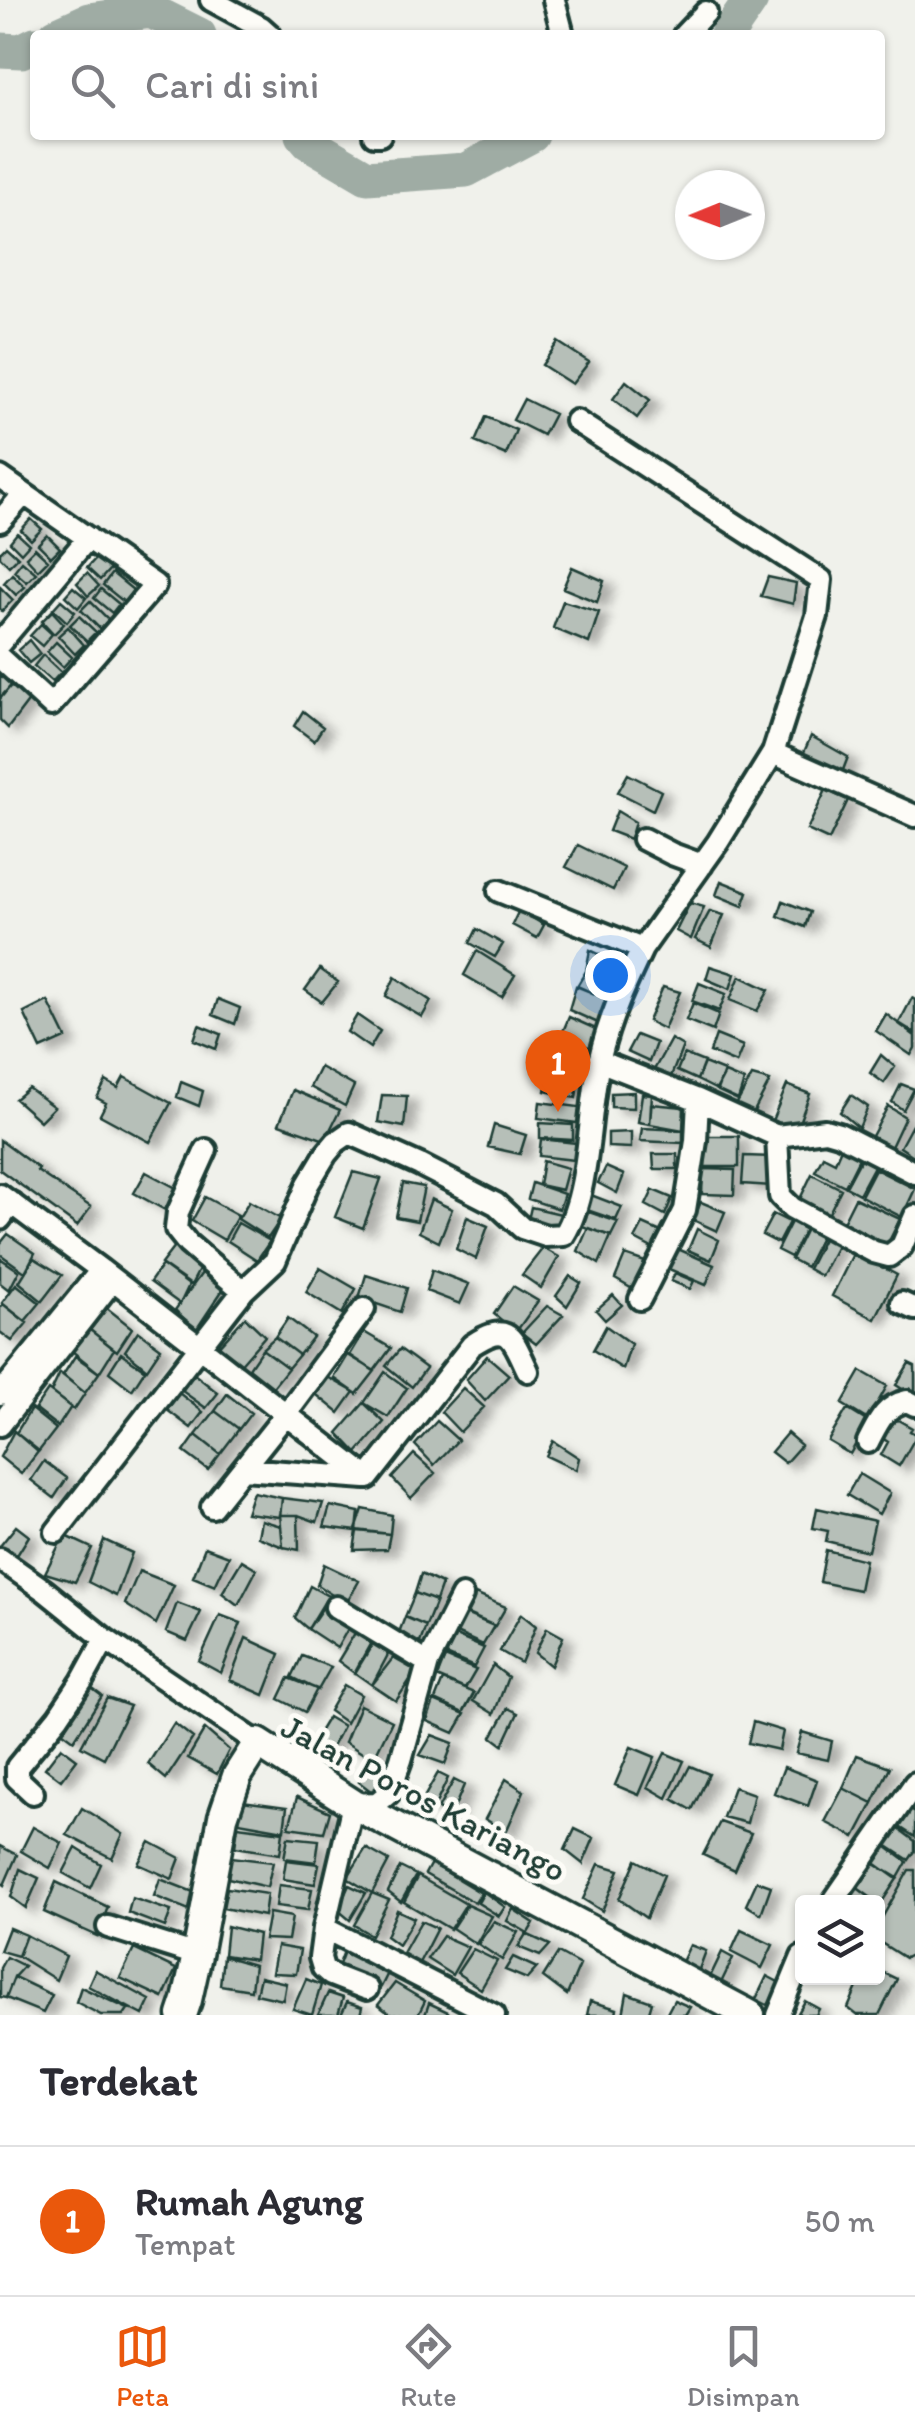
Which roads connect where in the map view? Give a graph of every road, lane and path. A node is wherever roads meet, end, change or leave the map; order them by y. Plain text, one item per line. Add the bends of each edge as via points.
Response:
1 (212, 0) edge
2 (554, 0) edge
3 (706, 12) dead end
4 (264, 30) edge
5 (562, 30) edge
6 (689, 30) edge
7 (576, 420) dead end
8 (0, 477) edge
9 (24, 494) junction
10 (0, 522) edge
11 (88, 538) junction
12 (0, 643) edge
13 (0, 658) edge
14 (773, 753) junction
15 (915, 816) edge
16 (643, 839) dead end
17 (702, 864) junction
18 (498, 891) dead end
19 (642, 948) junction
20 (599, 1060) junction
21 (698, 1100) junction
22 (776, 1136) junction
23 (206, 1150) dead end
24 (915, 1173) edge
25 (4, 1206) edge
26 (915, 1216) edge
27 (108, 1275) junction
28 (242, 1291) junction
29 (640, 1299) dead end
30 (364, 1309) dead end
31 (201, 1347) junction
32 (528, 1371) dead end
33 (0, 1394) edge
34 (915, 1406) edge
35 (286, 1414) junction
36 (0, 1424) edge
37 (868, 1442) dead end
38 (243, 1469) junction
39 (368, 1478) junction
40 (212, 1507) dead end
41 (56, 1532) dead end
42 (0, 1558) edge
43 (462, 1596) dead end
44 (336, 1607) dead end
45 (105, 1639) junction
46 (428, 1663) junction
47 (258, 1743) junction
48 (914, 1787) edge
49 (33, 1793) dead end
50 (353, 1804) junction
51 (837, 1895) edge
52 (108, 1927) dead end
53 (324, 1928) junction
54 (197, 1955) junction
55 (795, 1974) edge
56 (367, 1988) dead end
57 (182, 2015) edge
58 (494, 2015) edge
59 (750, 2015) edge
60 (778, 2015) edge

1 - 4 street
2 - 5 street
3 - 6 street
7 - 14 street via 820,580 817,616
8 - 9 street
9 - 10 street
9 - 11 street
11 - 12 street
11 - 13 street via 155,585 51,706
14 - 15 street
14 - 17 street
16 - 17 street
17 - 19 street
18 - 19 street
19 - 20 street via 615,1004
20 - 21 street
20 - 28 street via 584,1170 564,1234 522,1228 496,1204 349,1133 308,1184 274,1261
21 - 22 street
21 - 29 street via 685,1210
22 - 24 street via 825,1130
22 - 26 street via 780,1196 792,1208 889,1256 902,1246
23 - 28 street via 176,1230
25 - 27 street
27 - 31 street
27 - 33 street
27 - 36 street
28 - 31 street
30 - 35 street
31 - 35 street
31 - 41 street
32 - 39 street via 507,1334 488,1334 472,1344
34 - 37 street via 906,1401 889,1407
35 - 38 street
35 - 39 street
38 - 39 street
38 - 40 street
42 - 45 street
43 - 46 street
44 - 46 street
45 - 47 street
45 - 49 street via 82,1682 17,1768 17,1778
46 - 50 street via 389,1793 376,1803
47 - 50 main road, Jalan Poros Kariango
47 - 54 main road, Jalan Poros Kariango via 237,1776 224,1817
48 - 51 street
50 - 53 street
50 - 59 main road, Jalan Poros Kariango
52 - 54 street
53 - 56 street via 323,1968
53 - 58 street
54 - 57 main road, Jalan Poros Kariango
55 - 60 street

